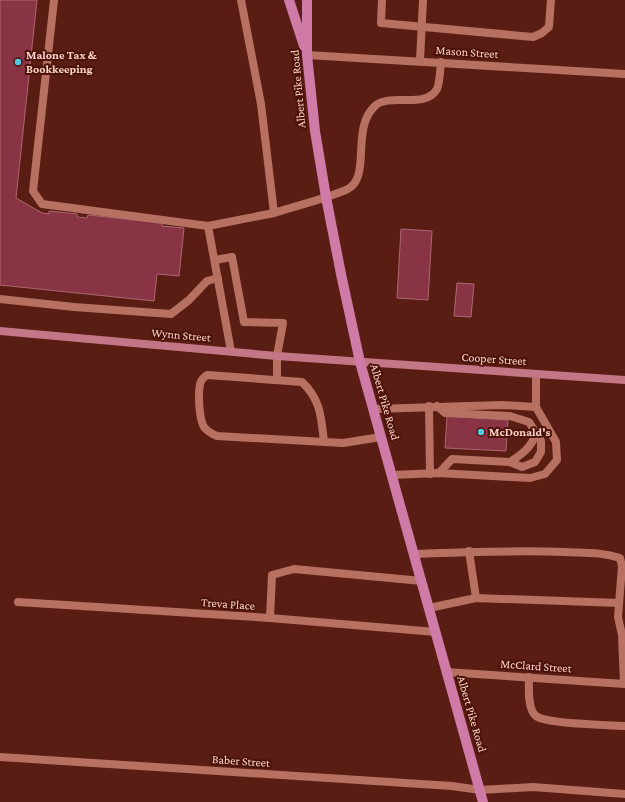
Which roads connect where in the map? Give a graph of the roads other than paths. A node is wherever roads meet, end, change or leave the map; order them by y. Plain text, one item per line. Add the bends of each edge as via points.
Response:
1 (54, 0) edge
2 (241, 0) edge
3 (289, 0) edge
4 (307, 0) edge
5 (382, 0) edge
6 (423, 0) edge
7 (551, 0) edge
8 (422, 26) junction
9 (307, 55) junction
10 (420, 61) junction
11 (441, 62) junction
12 (625, 74) edge
13 (326, 197) junction
14 (274, 213) junction
15 (208, 226) junction
16 (215, 260) junction
17 (218, 278) junction
18 (0, 299) edge
19 (0, 331) edge
20 (231, 351) junction
21 (276, 356) junction
22 (360, 362) junction
23 (536, 374) junction
24 (277, 380) junction
25 (625, 380) edge
26 (433, 406) junction
27 (536, 407) junction
28 (374, 409) junction
29 (537, 433) junction
30 (381, 437) junction
31 (324, 442) junction
32 (510, 462) junction
33 (439, 473) junction
34 (430, 474) junction
35 (392, 475) junction
36 (469, 552) junction
37 (414, 554) junction
38 (422, 581) junction
39 (476, 598) junction
40 (18, 602) dead end
41 (619, 602) junction
42 (429, 608) junction
43 (270, 618) junction
44 (436, 632) junction
45 (446, 672) junction
46 (529, 677) junction
47 (624, 684) edge
48 (625, 726) edge
49 (0, 757) edge
50 (480, 790) junction
51 (625, 794) edge
52 (483, 802) edge

1 - 15 street via 33,191 42,204
2 - 14 street via 261,104
3 - 9 main road
4 - 9 main road, Albert Pike Road
5 - 8 street via 381,23
6 - 8 street
7 - 8 street via 549,26 533,37
8 - 10 street
9 - 10 street, Mason Street
9 - 13 main road, Albert Pike Road via 315,132
10 - 11 street, Mason Street
11 - 12 street, Mason Street
11 - 13 street via 437,88 432,95 423,99 388,100 376,105 367,115 363,126 356,181 348,189
13 - 14 street
13 - 22 main road, Albert Pike Road
14 - 15 street
15 - 16 street
16 - 17 street
16 - 21 street via 232,256 244,322 283,323
17 - 18 street via 207,281 171,314
17 - 20 street
19 - 20 street, Wynn Street
20 - 21 street, Wynn Street
21 - 22 street, Wynn Street
21 - 24 street
22 - 23 street, Cooper Street
22 - 28 main road, Albert Pike Road
23 - 25 street, Cooper Street
23 - 27 street
24 - 31 street via 302,382 311,391 317,402
24 - 31 street via 207,375 200,385 200,415 204,426 209,433 217,436
26 - 27 street
26 - 28 street
26 - 29 street via 445,413 510,416 529,422
26 - 34 street
27 - 33 street via 556,442 557,460 545,474 530,478
28 - 30 main road, Albert Pike Road
29 - 32 street via 531,446
29 - 32 street via 541,441 541,452 535,462 522,467
30 - 31 street via 343,443
30 - 35 main road, Albert Pike Road
32 - 33 street via 452,459
33 - 34 street
34 - 35 street
35 - 37 main road, Albert Pike Road
36 - 37 street
36 - 39 street
36 - 41 street via 553,551 608,554 620,558 622,566
37 - 38 main road, Albert Pike Road
38 - 42 main road, Albert Pike Road
38 - 43 street via 294,569 272,575
39 - 41 street
39 - 42 street
40 - 43 street, Treva Place
41 - 47 street
42 - 44 main road, Albert Pike Road
43 - 44 street, Treva Place
44 - 45 main road, Albert Pike Road
45 - 46 street, McClard Street
45 - 50 main road, Albert Pike Road
46 - 47 street, McClard Street
46 - 48 street via 529,695 536,716 550,720
49 - 50 street, Baber Street
50 - 51 street, Baber Street via 533,787
50 - 52 main road, Albert Pike Road

